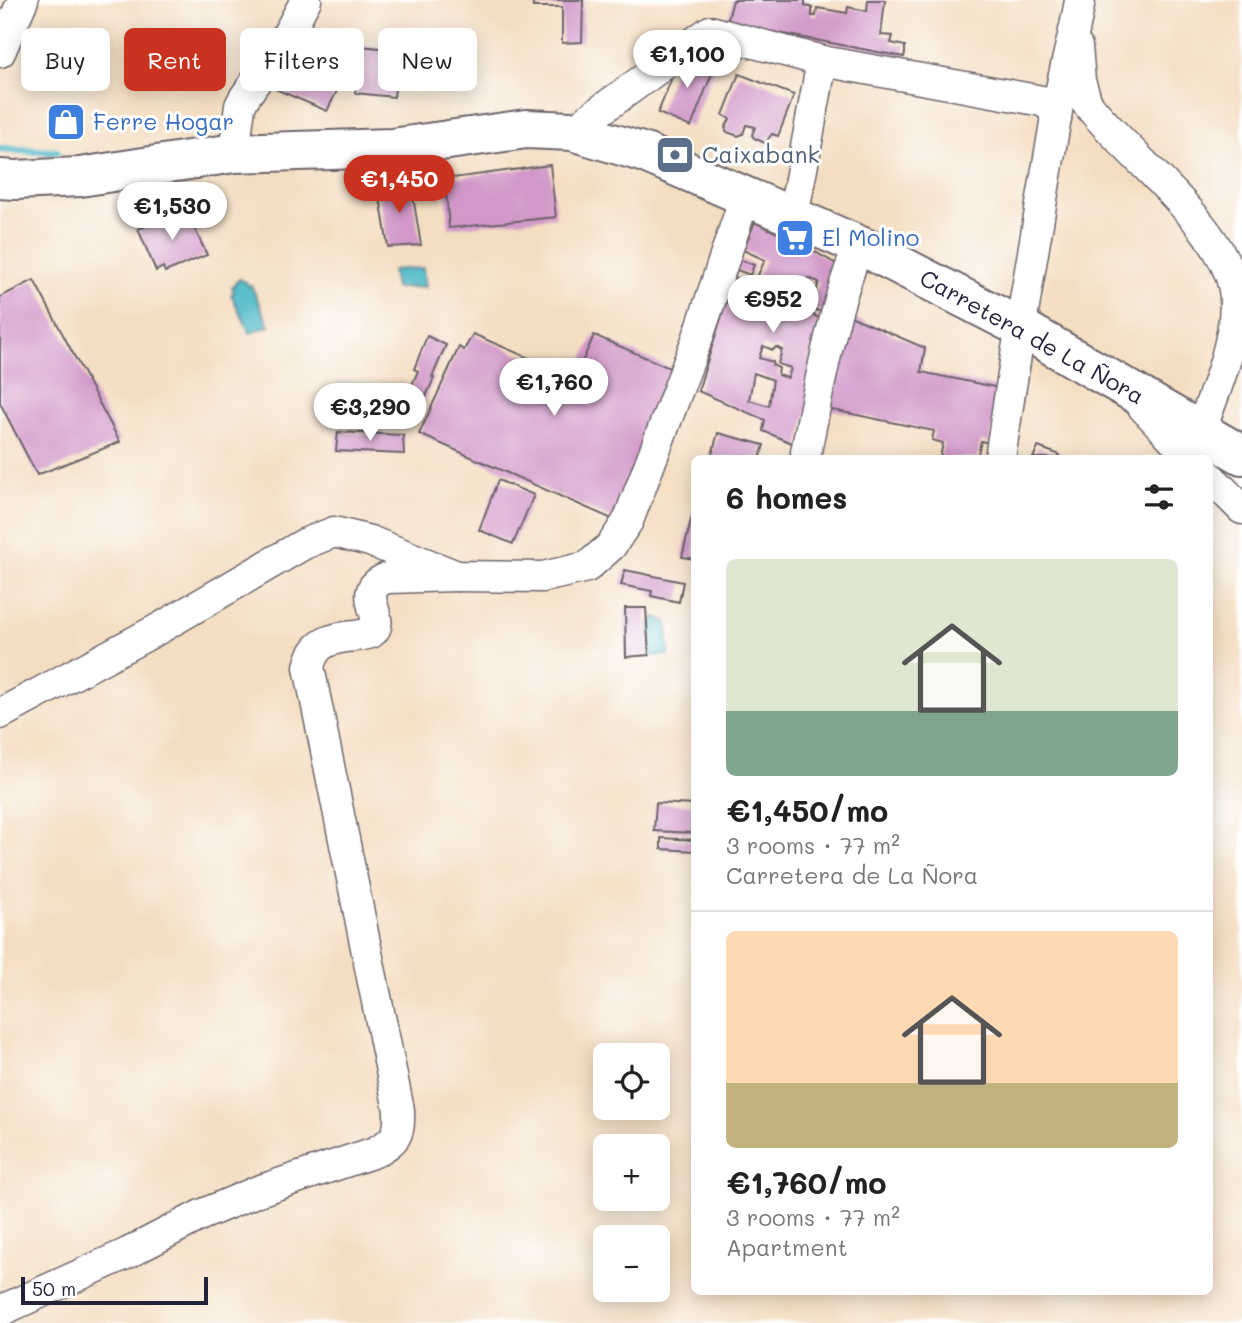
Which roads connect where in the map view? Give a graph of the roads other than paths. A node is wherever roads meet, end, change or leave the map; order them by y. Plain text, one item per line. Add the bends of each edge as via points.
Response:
1 (23, 0) edge
2 (306, 0) edge
3 (1080, 0) edge
4 (1075, 30) junction
5 (0, 52) edge
6 (822, 61) junction
7 (1098, 117) junction
8 (1055, 126) junction
9 (572, 131) junction
10 (234, 153) junction
11 (0, 179) edge
12 (745, 197) junction
13 (793, 217) junction
14 (859, 245) junction
15 (1020, 327) junction
16 (1196, 445) edge
17 (806, 452) dead end
18 (1000, 455) edge
19 (1242, 455) edge
20 (1213, 481) edge
21 (1242, 509) edge
22 (370, 541) junction
23 (457, 576) junction
24 (379, 581) junction
25 (0, 714) edge
26 (0, 1311) edge

1 - 5 street
2 - 10 street via 240,106
3 - 4 street
4 - 7 street via 1080,81 1087,103
4 - 8 street
6 - 8 street via 1042,101 1052,107
6 - 9 street via 709,31
6 - 13 street
7 - 8 street via 1070,109
7 - 16 street via 1200,223 1230,271 1235,295 1233,326
8 - 15 street
9 - 10 main road, Carretera de La Ñora via 526,129 392,148
9 - 12 main road, Carretera de La Ñora via 645,153
10 - 11 main road, Carretera de La Ñora via 80,177
12 - 13 main road, Carretera de La Ñora
12 - 23 street via 628,521 611,547 587,567 543,577
13 - 14 main road, Carretera de La Ñora
14 - 15 main road, Carretera de La Ñora
14 - 17 street via 831,330
15 - 16 main road, Carretera de La Ñora via 1126,388
15 - 18 street
16 - 19 main road, Carretera de La Ñora
20 - 21 street
22 - 23 street
22 - 24 street via 387,562
22 - 25 street via 334,532 318,538
23 - 24 street
24 - 26 street via 372,590 374,630 319,646 310,667 399,1110 397,1135 375,1152 201,1215

